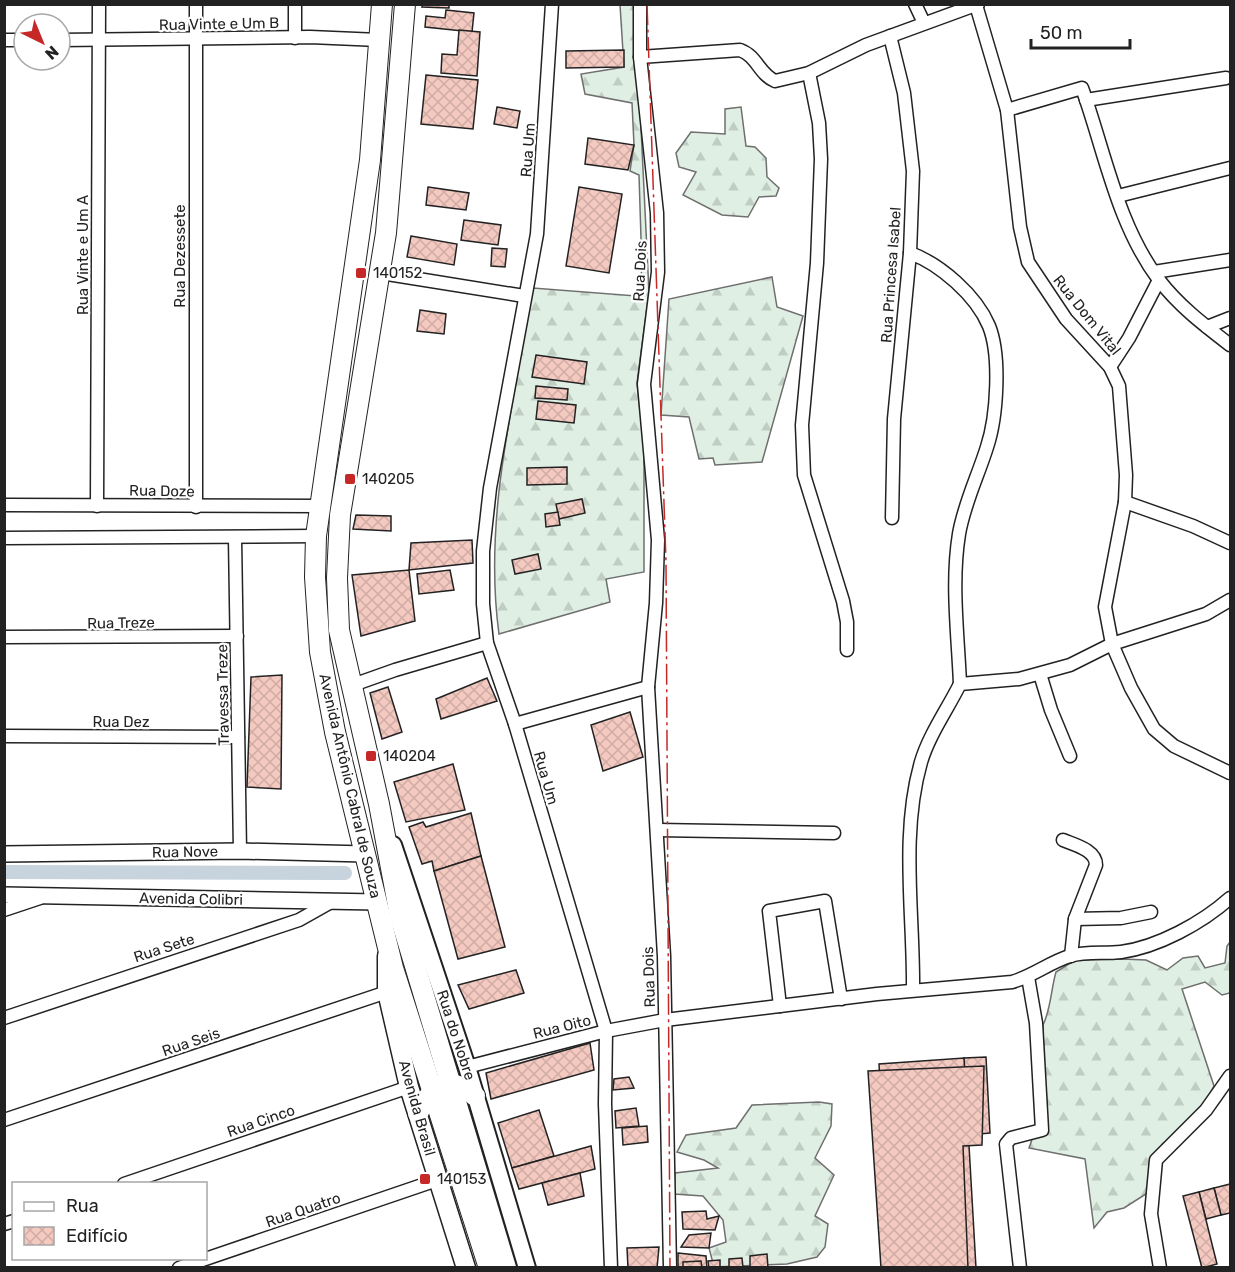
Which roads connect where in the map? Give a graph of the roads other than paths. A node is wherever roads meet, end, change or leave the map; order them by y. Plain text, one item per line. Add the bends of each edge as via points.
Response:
1 (99, 4) edge
2 (196, 4) edge
3 (295, 4) edge
4 (382, 4) edge
5 (405, 4) edge
6 (552, 4) edge
7 (640, 4) edge
8 (915, 4) edge
9 (977, 5) edge
10 (924, 22) junction
11 (890, 36) junction
12 (295, 38) junction
13 (196, 39) junction
14 (72, 40) edge
15 (379, 40) junction
16 (99, 41) junction
17 (640, 57) junction
18 (809, 73) junction
19 (1226, 78) dead end
20 (1086, 100) junction
21 (1007, 110) junction
22 (1230, 168) edge
23 (1118, 196) junction
24 (910, 253) junction
25 (1230, 260) edge
26 (381, 273) junction
27 (1157, 276) junction
28 (524, 296) junction
29 (1230, 318) edge
30 (1207, 327) junction
31 (1230, 345) edge
32 (1110, 367) junction
33 (1125, 502) junction
34 (4, 505) edge
35 (97, 506) junction
36 (319, 506) junction
37 (196, 507) junction
38 (892, 518) dead end
39 (316, 536) junction
40 (4, 538) edge
41 (236, 538) junction
42 (1230, 543) edge
43 (1230, 600) edge
44 (237, 636) junction
45 (4, 638) edge
46 (488, 643) junction
47 (1112, 644) junction
48 (847, 650) dead end
49 (1040, 674) junction
50 (960, 684) junction
51 (350, 686) junction
52 (648, 687) junction
53 (515, 724) junction
54 (4, 736) edge
55 (238, 737) junction
56 (1070, 756) dead end
57 (1230, 773) edge
58 (379, 804) junction
59 (657, 830) junction
60 (834, 833) dead end
61 (1063, 840) dead end
62 (240, 851) junction
63 (4, 854) edge
64 (366, 854) junction
65 (4, 895) edge
66 (45, 896) junction
67 (1229, 901) edge
68 (331, 902) junction
69 (377, 902) junction
70 (4, 910) edge
71 (1150, 912) dead end
72 (1075, 919) junction
73 (387, 945) junction
74 (1071, 956) junction
75 (1028, 977) junction
76 (913, 990) junction
77 (387, 993) junction
78 (841, 999) junction
79 (780, 1006) junction
80 (4, 1018) edge
81 (665, 1020) junction
82 (606, 1031) junction
83 (466, 1067) junction
84 (1230, 1076) edge
85 (409, 1087) junction
86 (442, 1087) junction
87 (1227, 1092) edge
88 (475, 1096) junction
89 (418, 1113) junction
90 (4, 1120) edge
91 (437, 1180) junction
92 (130, 1182) edge
93 (207, 1258) edge
94 (202, 1260) edge
95 (179, 1268) edge
96 (466, 1268) edge
97 (489, 1268) edge
98 (506, 1268) edge
99 (526, 1268) edge
100 (611, 1268) edge
101 (670, 1268) edge
102 (1020, 1268) edge
103 (1160, 1268) edge

1 - 16 street, Rua Vinte e Um A
2 - 13 street, Rua Dezessete
3 - 12 street
4 - 15 highway, Avenida Antônio Cabral de Souza
5 - 26 highway, Avenida Antônio Cabral de Souza via 393,175
6 - 28 street, Rua Um via 537,234
7 - 17 street, Rua Dois
8 - 10 street
9 - 10 street, Rua Dom Vital
9 - 21 street, Rua Dom Vital
10 - 11 street, Rua Dom Vital
11 - 18 street, Rua Dom Vital
11 - 24 street, Rua Princesa Isabel via 910,135
12 - 13 street, Rua Vinte e Um B
12 - 15 street, Rua Vinte e Um B
13 - 16 street, Rua Vinte e Um B
13 - 37 street, Rua Dezessete
14 - 16 street, Rua Vinte e Um B
15 - 36 highway, Avenida Antônio Cabral de Souza via 370,160
16 - 35 street, Rua Vinte e Um A
17 - 18 street, Rua Dom Vital via 740,50 749,53 775,81
17 - 52 street, Rua Dois via 657,213 658,272 644,384 658,540
18 - 48 street via 821,159 817,263 802,425 804,475 843,601
19 - 20 street
20 - 21 street via 1082,88
20 - 23 street
21 - 32 street, Rua Dom Vital via 1020,227 1028,262 1066,319
22 - 23 street
23 - 27 street via 1135,240
24 - 38 street, Rua Princesa Isabel via 894,409
24 - 50 street via 937,266 969,298 989,326 995,353 994,416 988,446 959,532 956,563
25 - 27 street
26 - 28 street
26 - 51 highway, Avenida Antônio Cabral de Souza via 340,515 338,620
27 - 30 street via 1177,301
27 - 32 street via 1129,338
28 - 46 street, Rua Um via 483,551
29 - 30 street
30 - 31 street
32 - 33 street, Rua Dom Vital via 1119,386 1122,411
33 - 42 street
33 - 47 street, Rua Dom Vital via 1105,607
34 - 35 street, Rua Doze
35 - 37 street, Rua Doze
36 - 37 street, Rua Doze
36 - 39 highway, Avenida Antônio Cabral de Souza
39 - 41 street
39 - 64 highway, Avenida Antônio Cabral de Souza via 320,652 335,732
40 - 41 street
41 - 44 street, Travessa Treze
43 - 47 street via 1206,614
44 - 45 street, Rua Treze
44 - 55 street, Travessa Treze
46 - 51 street
46 - 53 street, Rua Um
47 - 49 street via 1070,665
47 - 57 street, Rua Dom Vital via 1135,698 1154,729 1174,746
49 - 50 street via 1019,680
49 - 56 street
50 - 76 street via 921,761 914,799 910,846
51 - 58 highway, Avenida Antônio Cabral de Souza
52 - 53 street
52 - 59 street, Rua Dois
53 - 82 street, Rua Um
54 - 55 street, Rua Dez
55 - 62 street, Travessa Treze
58 - 83 main road, Rua do Nobre
58 - 86 highway, Avenida Antônio Cabral de Souza via 400,916
59 - 60 street
59 - 81 street, Rua Dois
61 - 72 street via 1096,858
62 - 63 street, Rua Nove
62 - 64 street, Rua Nove
64 - 69 highway, Avenida Antônio Cabral de Souza
65 - 66 street, Avenida Colibri
66 - 68 street, Avenida Colibri
66 - 70 street
67 - 74 street via 1149,946
68 - 69 street, Avenida Colibri
68 - 80 street, Rua Sete via 299,920
69 - 73 highway, Avenida Antônio Cabral de Souza
71 - 72 street via 1121,918
72 - 74 street
73 - 77 main road, Avenida Brasil
73 - 86 highway, Avenida Antônio Cabral de Souza
74 - 75 street, Rua Oito
75 - 76 street, Rua Oito via 984,986
75 - 102 street via 1036,1023 1042,1130 1011,1138 1006,1144
76 - 78 street, Rua Oito
77 - 85 main road, Avenida Brasil
77 - 90 street, Rua Seis
78 - 79 street, Rua Oito
78 - 79 street via 825,902 769,911
79 - 81 street, Rua Oito
81 - 82 street, Rua Oito
81 - 101 street, Rua Dois
82 - 83 street, Rua Oito
82 - 100 street, Rua Um
83 - 88 main road, Rua do Nobre
84 - 87 street
85 - 89 main road, Avenida Brasil
85 - 92 street, Rua Cinco
86 - 88 highway via 466,1088
86 - 89 highway
86 - 97 highway, Avenida Antônio Cabral de Souza
86 - 98 highway, Avenida Antônio Cabral de Souza
87 - 103 street via 1156,1160 1151,1214
88 - 99 main road, Rua do Nobre
89 - 91 main road, Avenida Brasil
91 - 93 street, Rua Quatro
91 - 96 main road, Avenida Brasil
94 - 95 street, Rua Quatro

